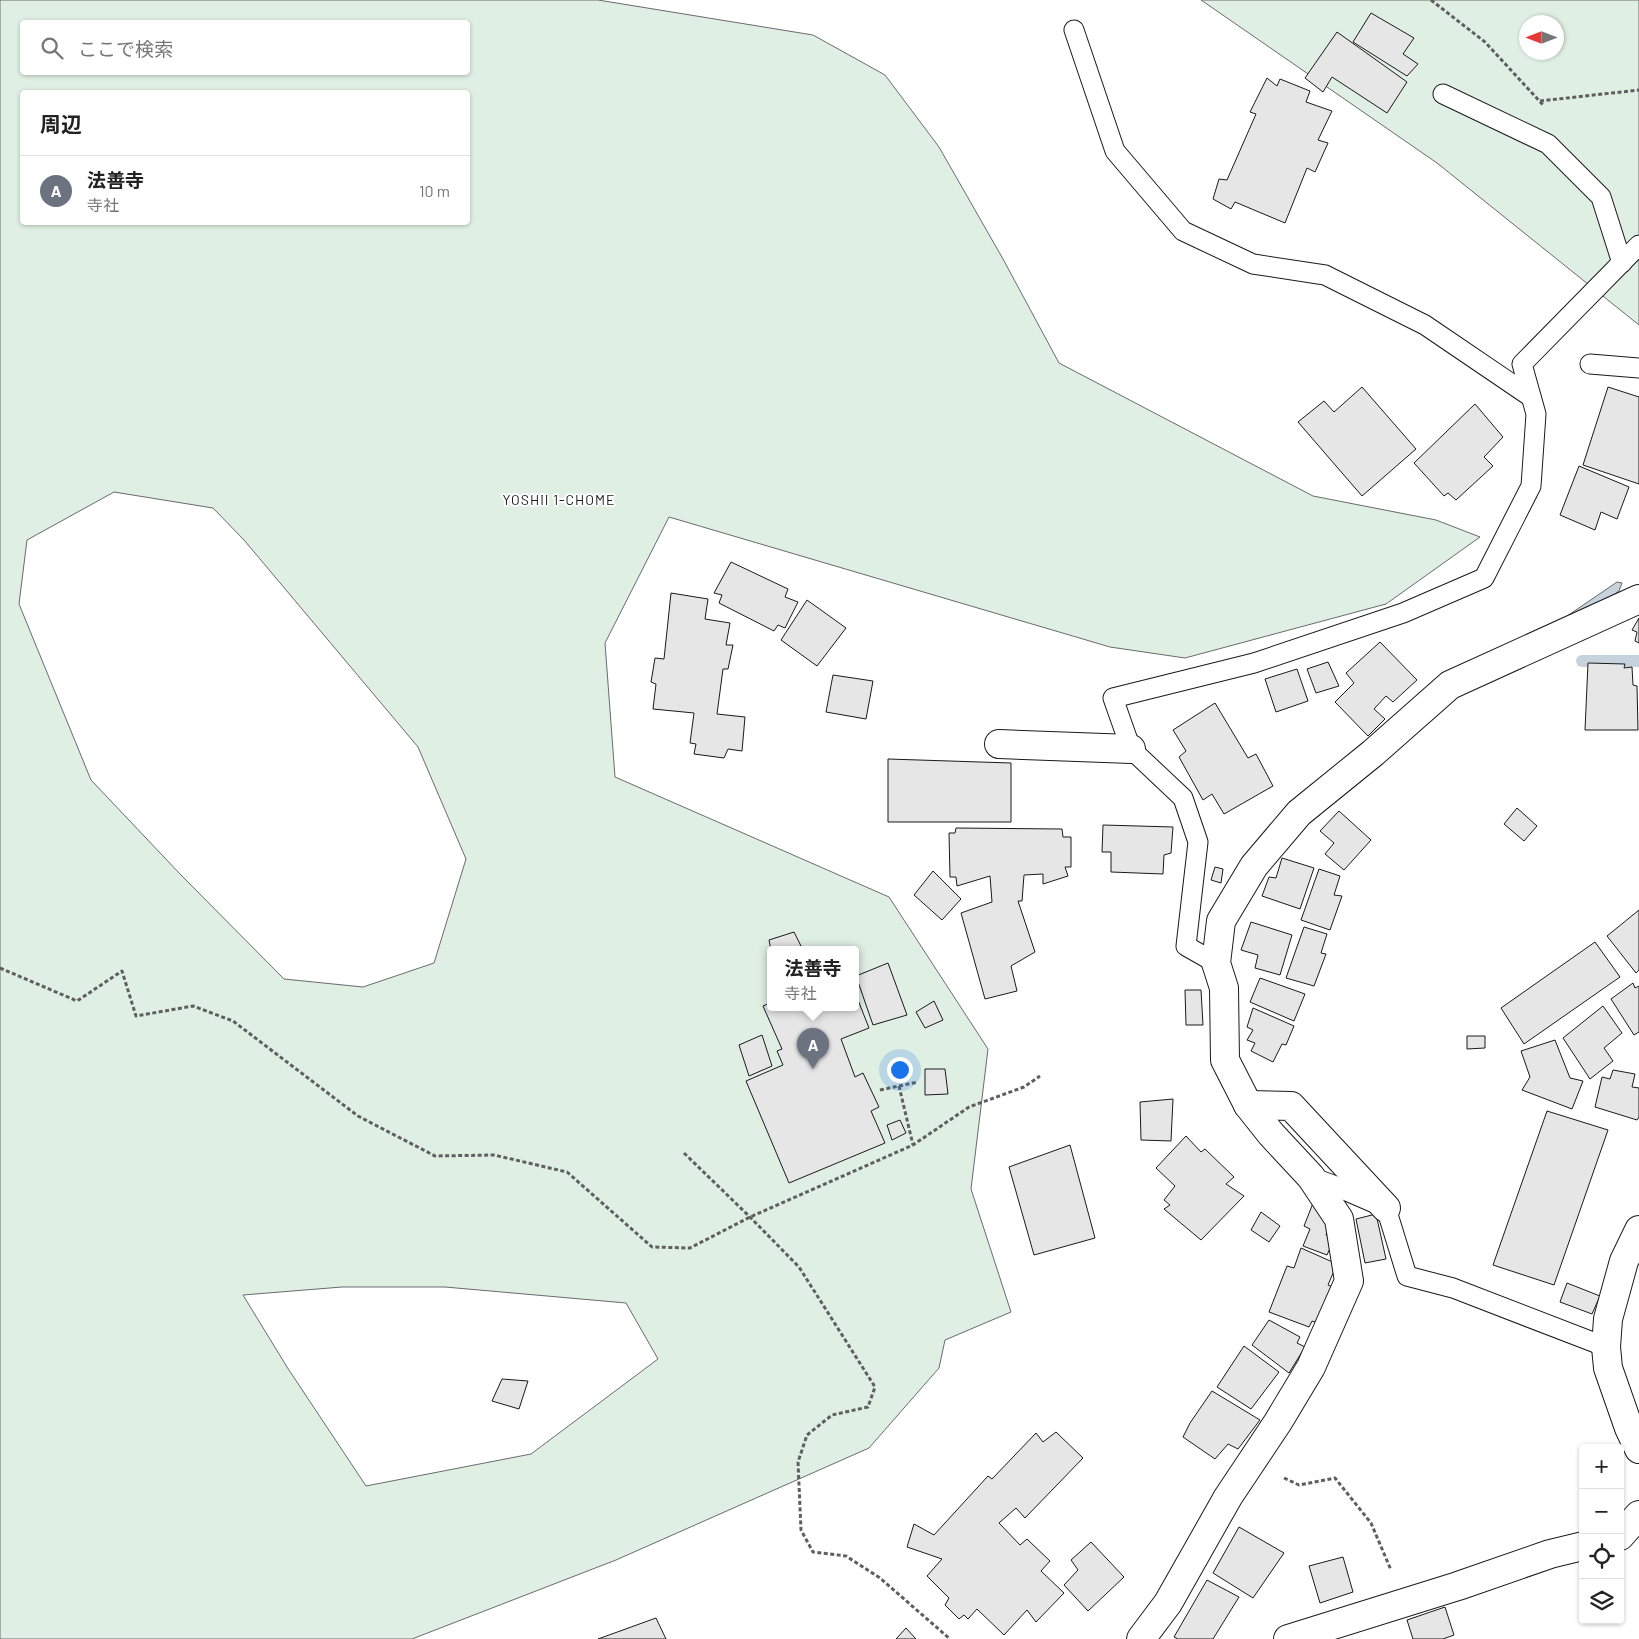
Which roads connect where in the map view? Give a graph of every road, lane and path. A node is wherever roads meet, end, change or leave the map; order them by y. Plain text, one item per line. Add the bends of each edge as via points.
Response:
1 (1431, 0) edge
2 (1074, 30) dead end
3 (1639, 90) edge
4 (1443, 94) dead end
5 (1540, 101) junction
6 (1546, 108) dead end
7 (1639, 245) edge
8 (1622, 263) junction
9 (1590, 364) dead end
10 (1639, 368) edge
11 (1531, 397) junction
12 (1639, 599) edge
13 (999, 744) dead end
14 (1131, 749) junction
15 (1216, 964) junction
16 (0, 968) edge
17 (1040, 1076) dead end
18 (918, 1082) dead end
19 (899, 1086) junction
20 (880, 1090) dead end
21 (1248, 1104) junction
22 (913, 1146) junction
23 (684, 1153) dead end
24 (1311, 1177) junction
25 (1386, 1208) junction
26 (750, 1217) junction
27 (1639, 1230) edge
28 (1606, 1347) junction
29 (1639, 1449) edge
30 (1250, 1464) junction
31 (1639, 1515) edge
32 (1622, 1534) edge
33 (1579, 1547) edge
34 (1404, 1602) junction
35 (950, 1639) edge
36 (1141, 1639) edge
37 (1288, 1639) edge

1 - 5 path via 1485,42
2 - 11 lane via 1115,150 1183,231 1253,264 1325,275 1425,325
3 - 5 path
4 - 8 lane via 1548,144 1602,197
5 - 6 path
7 - 8 lane
8 - 11 lane via 1522,364
9 - 10 lane
11 - 14 lane via 1536,414 1531,486 1484,578 1403,613 1254,663 1113,698
12 - 15 street via 1450,685 1299,813 1254,866 1221,921
13 - 14 street
14 - 15 lane via 1183,798 1198,842 1186,946
15 - 21 street via 1224,988 1225,1060
16 - 26 path via 77,1001 122,971 136,1016 193,1006 233,1022 358,1116 435,1156 494,1155 567,1172 652,1247 690,1248
17 - 22 path via 1024,1087 969,1107
18 - 19 path
19 - 20 path
19 - 22 path
21 - 24 street
21 - 25 street via 1292,1106
22 - 26 path
23 - 26 path
24 - 25 lane
24 - 30 street via 1339,1219 1349,1282 1311,1367
25 - 28 lane via 1407,1276 1453,1288
26 - 35 path via 799,1267 876,1387 868,1407 832,1415 807,1435 798,1462 801,1530 813,1552 846,1556 880,1578
27 - 28 street via 1624,1261 1608,1319
28 - 29 street via 1608,1368
30 - 34 path via 1299,1484 1335,1478 1370,1523
30 - 36 street via 1168,1603
31 - 32 street
33 - 34 street
34 - 37 street

